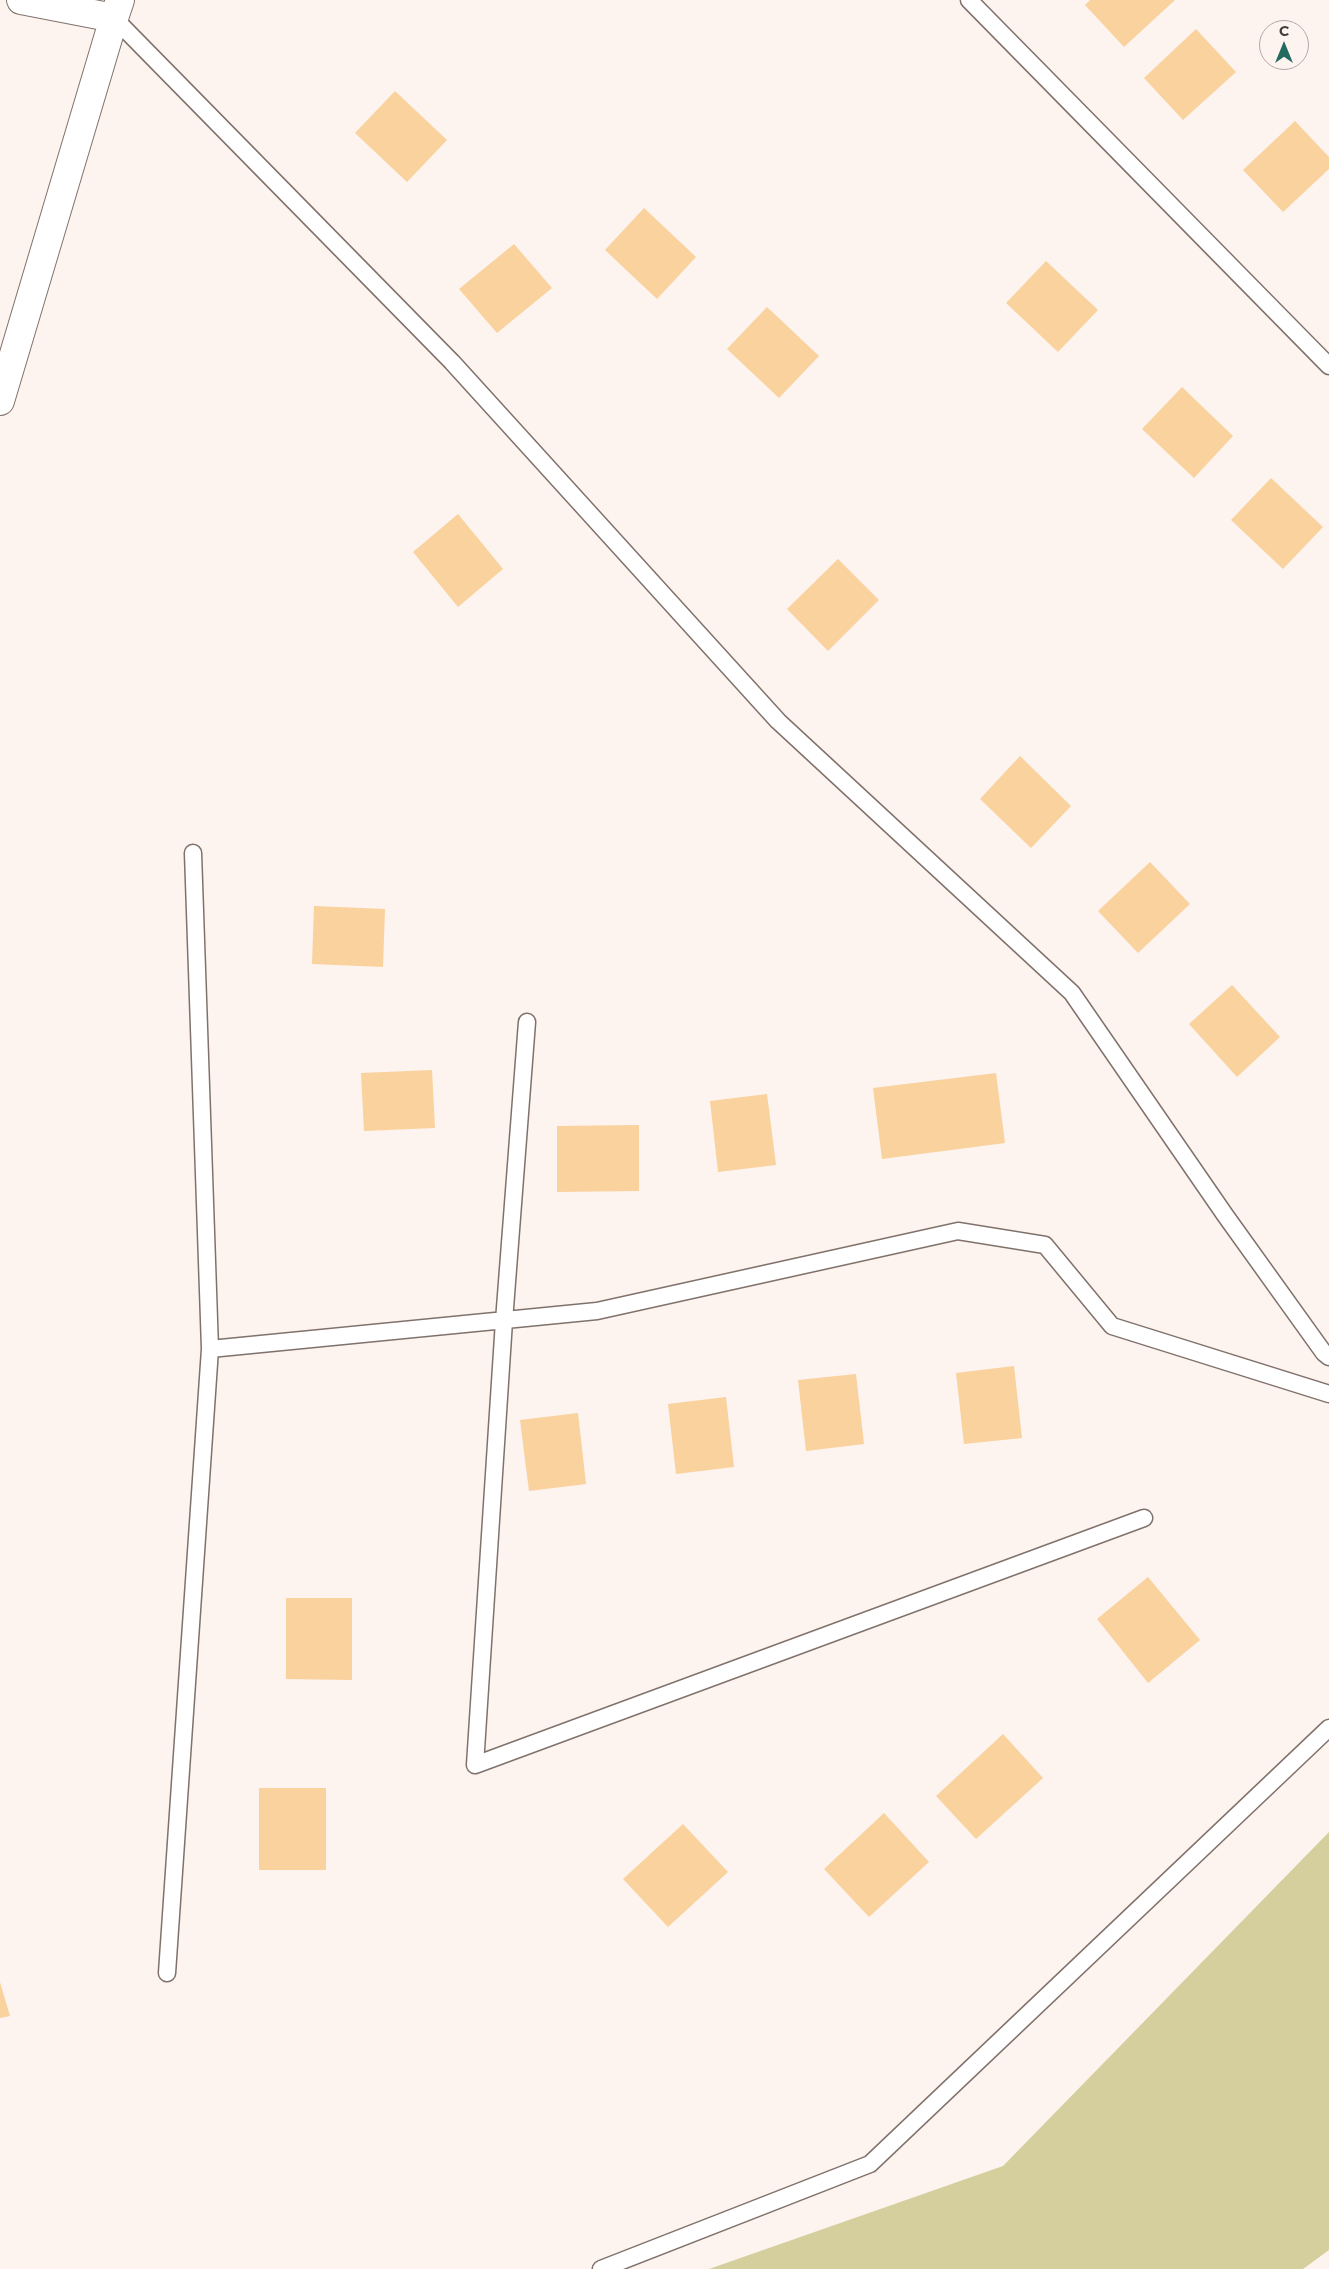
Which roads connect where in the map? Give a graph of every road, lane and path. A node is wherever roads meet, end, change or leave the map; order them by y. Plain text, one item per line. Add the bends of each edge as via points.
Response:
1 (21, 0) edge
2 (969, 0) edge
3 (117, 9) edge
4 (1329, 366) edge
5 (0, 401) edge
6 (193, 854) dead end
7 (527, 1022) dead end
8 (504, 1321) junction
9 (210, 1349) junction
10 (1329, 1356) edge
11 (1329, 1394) edge
12 (1144, 1518) dead end
13 (1329, 1728) edge
14 (167, 1973) dead end
15 (601, 2269) edge

1 - 3 street
2 - 4 lane
3 - 5 street
3 - 10 lane via 452,362 778,721 1072,993 1225,1215
6 - 9 lane
7 - 8 lane
8 - 9 lane
8 - 11 lane via 597,1311 958,1231 1045,1245 1112,1326
8 - 12 lane via 475,1765
9 - 14 lane
13 - 15 lane via 870,2164

